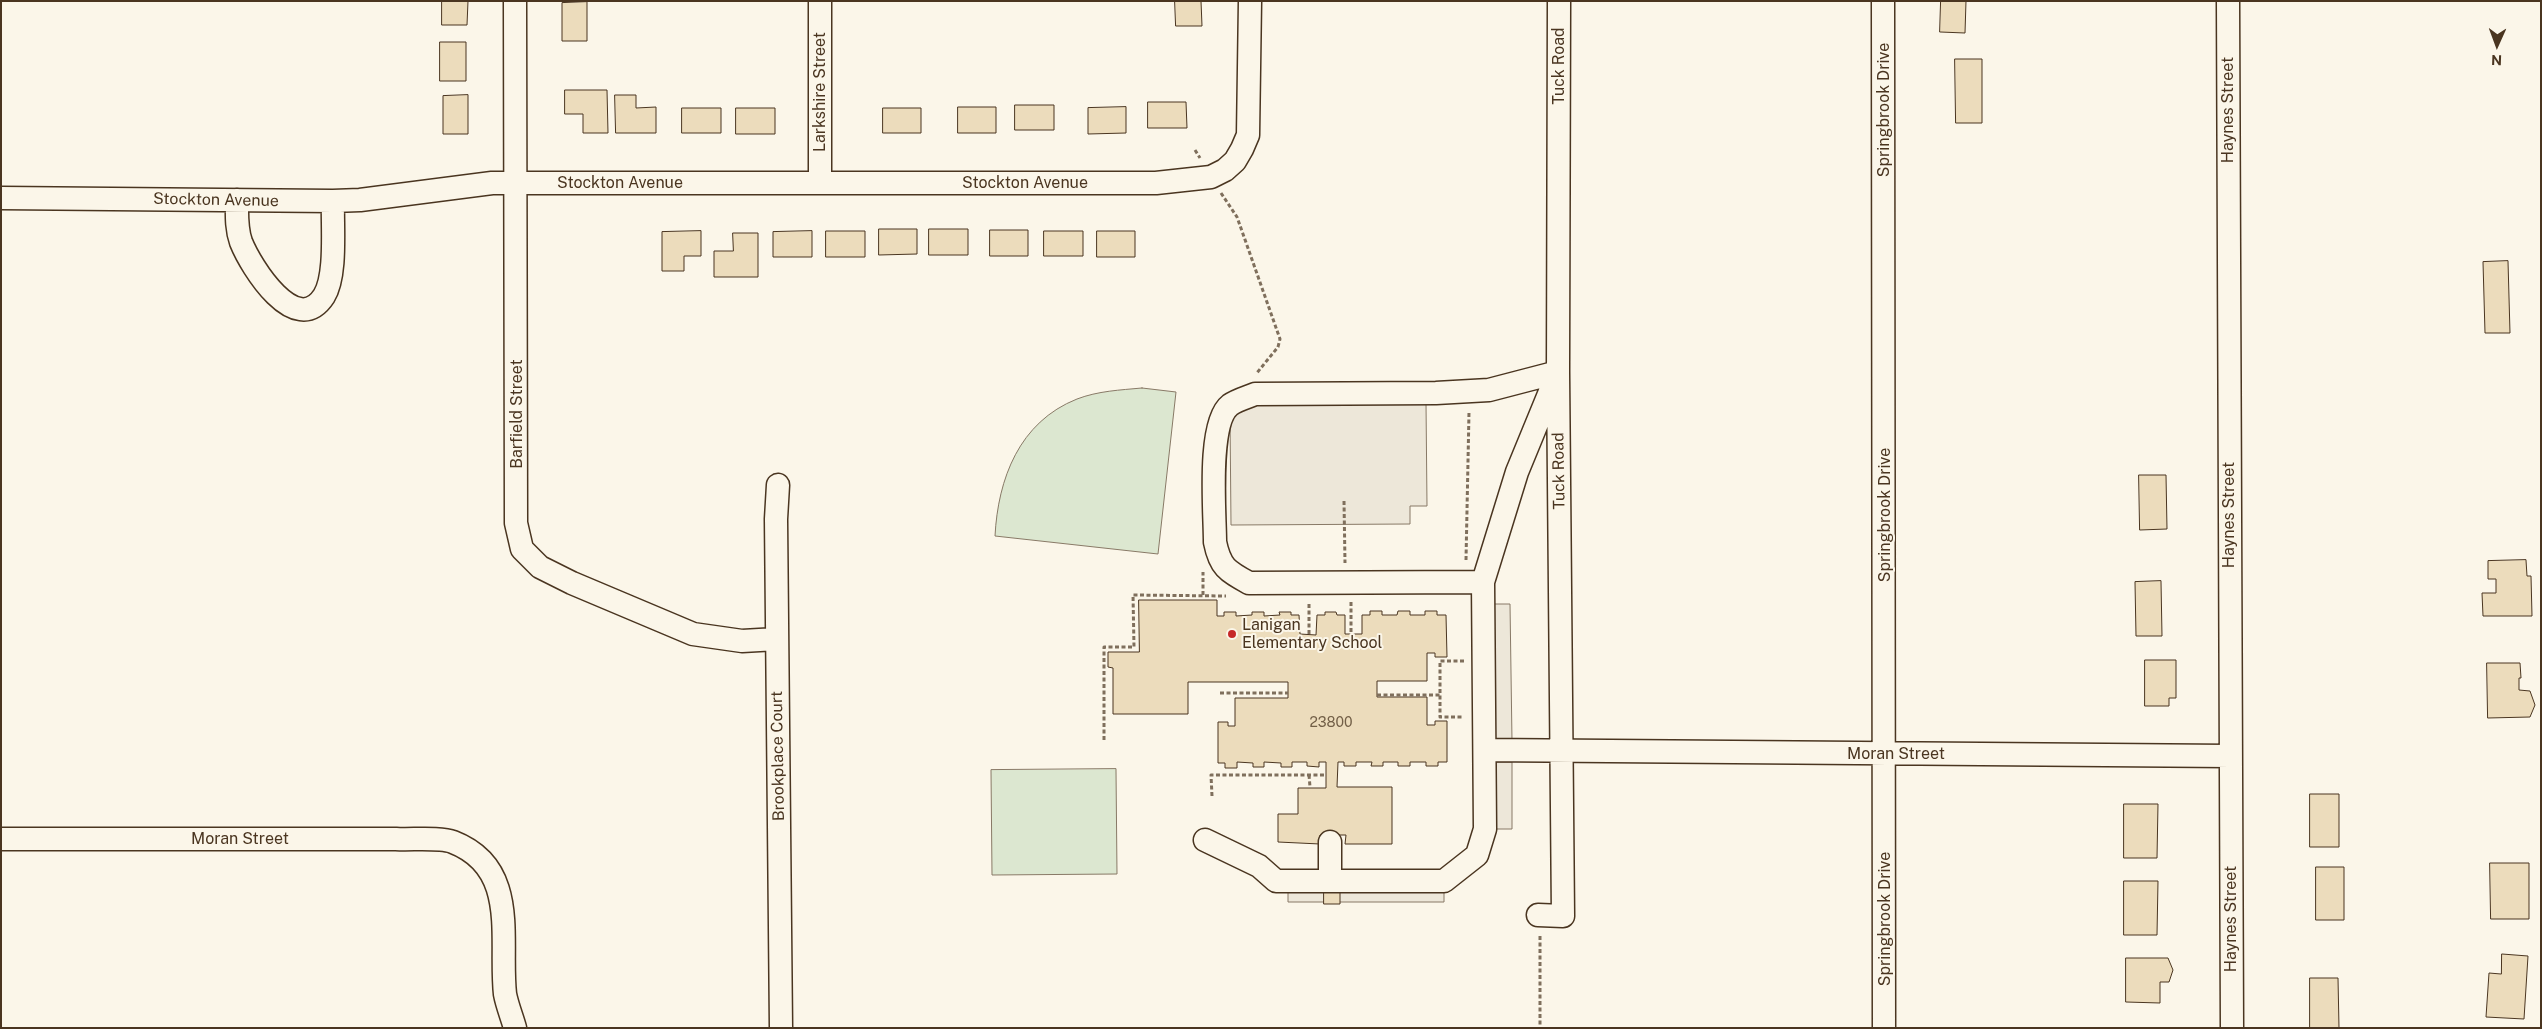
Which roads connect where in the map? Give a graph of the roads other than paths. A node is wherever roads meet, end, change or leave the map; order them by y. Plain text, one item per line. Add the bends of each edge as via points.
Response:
1 (515, 1) edge
2 (820, 1) edge
3 (1250, 1) edge
4 (1559, 1) edge
5 (1883, 1) edge
6 (2228, 1) edge
7 (820, 182) junction
8 (515, 184) junction
9 (1, 198) edge
10 (237, 200) junction
11 (332, 201) junction
12 (1558, 372) junction
13 (778, 485) dead end
14 (1474, 582) junction
15 (777, 639) junction
16 (1485, 750) junction
17 (1563, 752) junction
18 (1886, 754) junction
19 (2230, 756) junction
20 (1, 839) edge
21 (1205, 840) dead end
22 (1330, 842) dead end
23 (1330, 881) junction
24 (1539, 915) road end
25 (515, 1028) edge
26 (780, 1028) edge
27 (1884, 1028) edge
28 (2232, 1028) edge

1 - 8 street, Barfield Street
2 - 7 street, Larkshire Street
3 - 7 street, Stockton Avenue via 1248,135 1235,161 1211,177 1156,183
4 - 12 street, Tuck Road
5 - 18 street, Springbrook Drive
6 - 19 street, Haynes Street
7 - 8 street, Stockton Avenue
8 - 11 street, Stockton Avenue via 471,185
8 - 15 street, Barfield Street via 516,523 522,549 540,567 564,579 693,634 742,641
9 - 10 street, Stockton Avenue
10 - 11 street, Stockton Avenue
10 - 11 street via 237,226 248,257 286,305 296,310 315,307 325,295 330,279
12 - 14 street
12 - 14 street via 1470,392 1255,394 1230,405 1218,423 1215,442 1215,542 1218,557 1227,571 1249,583
12 - 17 street, Tuck Road
13 - 15 street, Brookplace Court
14 - 16 street
15 - 26 street, Brookplace Court
16 - 17 street, Moran Street
16 - 23 street via 1485,829 1477,855 1460,870 1444,881
17 - 18 street, Moran Street
17 - 24 street, Tuck Road via 1563,916
18 - 19 street, Moran Street
18 - 27 street, Springbrook Drive
19 - 28 street, Haynes Street
20 - 25 street, Moran Street via 396,839 452,842 475,855 493,874 503,909 505,995
21 - 23 street via 1259,866 1276,881
22 - 23 street

